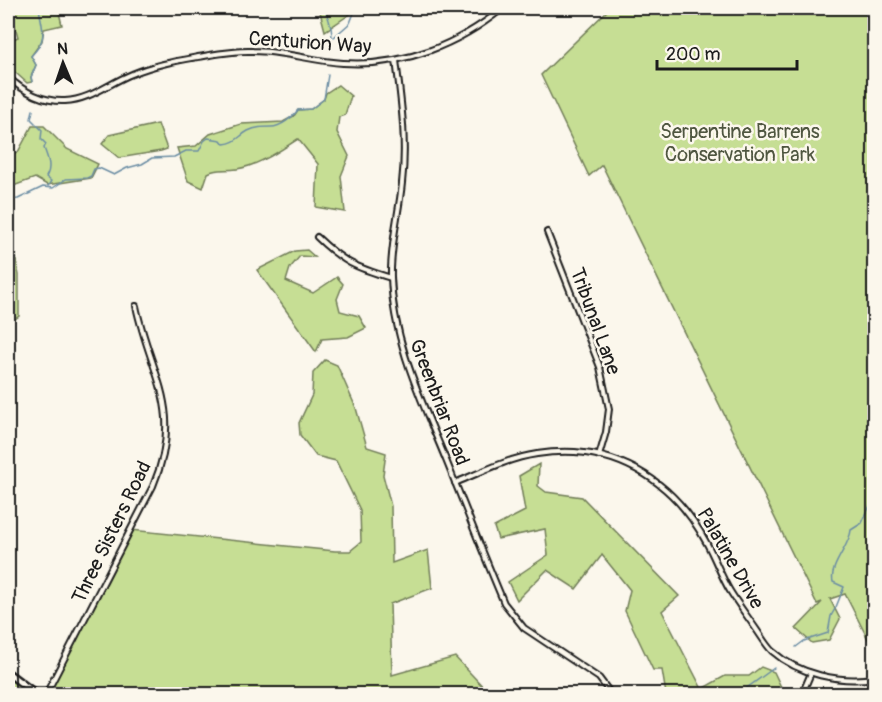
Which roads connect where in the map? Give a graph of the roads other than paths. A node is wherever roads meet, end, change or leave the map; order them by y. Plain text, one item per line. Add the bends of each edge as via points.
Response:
1 (503, 8) edge
2 (396, 60) junction
3 (8, 77) edge
4 (547, 232) dead end
5 (317, 237) dead end
6 (391, 278) junction
7 (136, 306) dead end
8 (599, 456) junction
9 (455, 483) junction
10 (8, 673) edge
11 (811, 673) junction
12 (874, 678) edge
13 (36, 694) edge
14 (46, 694) edge
15 (611, 694) edge
16 (801, 694) edge

1 - 2 street, Centurion Way via 451,42
2 - 3 street, Centurion Way via 344,63 267,51 227,52 143,70 92,95 67,101 33,95
2 - 6 street, Greenbriar Road via 405,145
4 - 8 street, Tribunal Lane via 600,367 609,410
5 - 6 street via 357,268
6 - 9 street, Greenbriar Road via 400,340
7 - 14 street, Three Sisters Road via 161,383 167,432 165,453 153,486
8 - 9 street, Palatine Drive via 576,451 536,454
8 - 11 street, Palatine Drive via 644,472 664,487 685,509 706,541 729,591 771,650
9 - 15 street, Greenbriar Road via 504,603 524,628 599,678
10 - 13 main road
11 - 12 street, Palatine Drive via 833,679
11 - 16 street

